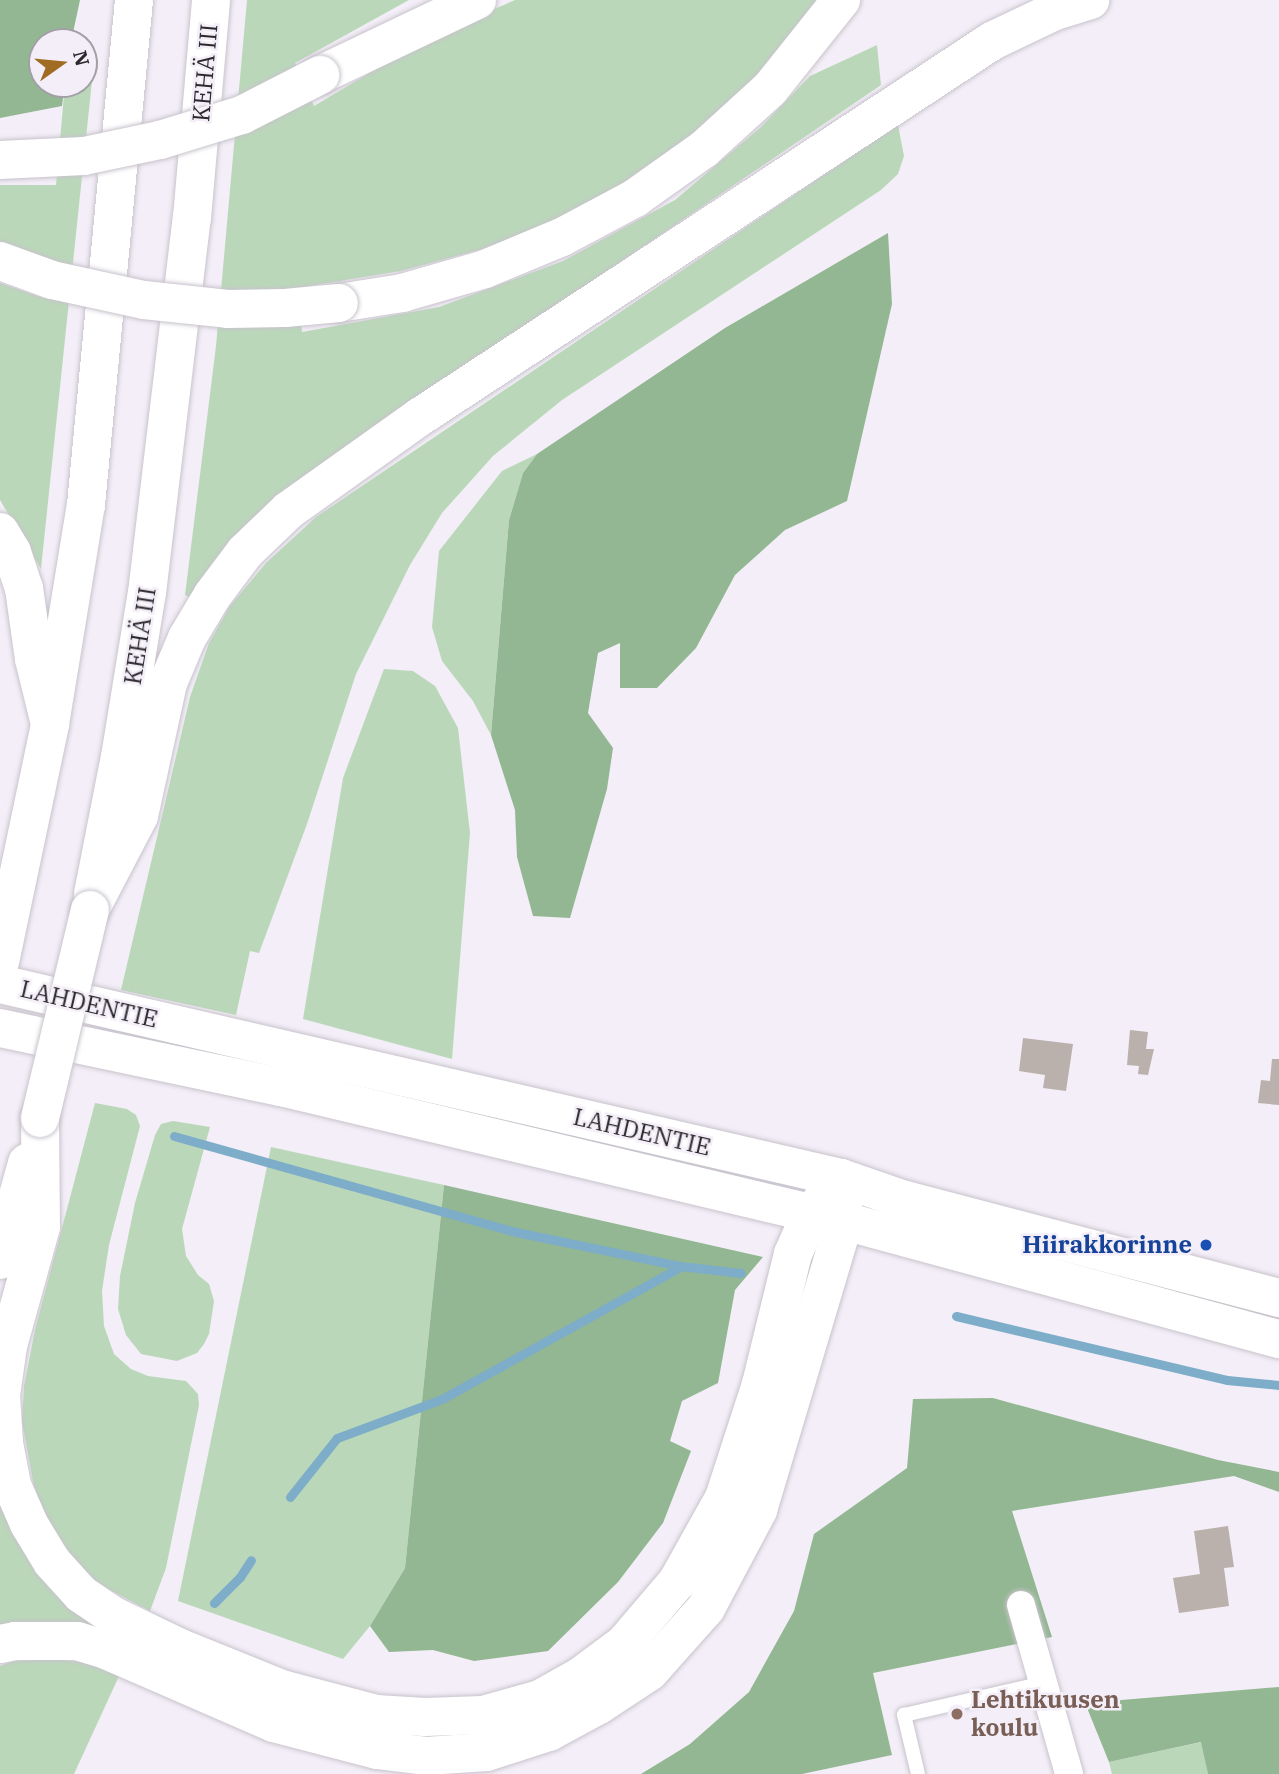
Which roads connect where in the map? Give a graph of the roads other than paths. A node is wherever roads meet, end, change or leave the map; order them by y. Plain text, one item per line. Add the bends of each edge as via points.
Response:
1 (134, 0) edge
2 (211, 0) edge
3 (477, 0) edge
4 (841, 0) edge
5 (1090, 0) edge
6 (0, 160) edge
7 (0, 261) edge
8 (0, 532) edge
9 (50, 724) junction
10 (90, 910) junction
11 (0, 962) edge
12 (0, 984) edge
13 (0, 1028) edge
14 (40, 1118) junction
15 (841, 1178) junction
16 (827, 1217) junction
17 (0, 1260) edge
18 (1279, 1298) edge
19 (1279, 1339) edge
20 (1021, 1605) dead end
21 (0, 1644) edge
22 (1044, 1684) junction
23 (1062, 1773) edge
24 (918, 1774) edge

1 - 9 main road via 86,505
2 - 10 main road, KEHÄ III via 188,257 147,593
3 - 6 main road, bridge via 242,115 160,140 84,156
4 - 7 main road, bridge via 770,89 704,149 635,198 562,237 485,269 402,293 340,303 228,309 144,300 52,280
5 - 10 main road via 992,41 421,416 289,510 245,552 187,638 168,683 139,816
8 - 9 main road via 24,588 34,659
9 - 11 main road
10 - 14 main road, KEHÄ III, bridge
12 - 15 main road, LAHDENTIE
13 - 16 main road, LAHDENTIE via 281,1087
14 - 16 main road via 41,1227 8,1346 1,1395 12,1485 29,1524 52,1562 82,1594 112,1615 282,1689 376,1714 482,1715 540,1699 581,1676 633,1634 677,1582 724,1498 761,1384 793,1254
14 - 17 main road, KEHÄ III
15 - 16 main road
15 - 18 main road, LAHDENTIE via 905,1200
16 - 19 main road, LAHDENTIE
16 - 21 main road via 758,1510 706,1608 649,1672 549,1732 487,1752 426,1756 377,1751 274,1723 87,1644 48,1640
20 - 22 street
22 - 23 street
22 - 24 lane via 904,1715

